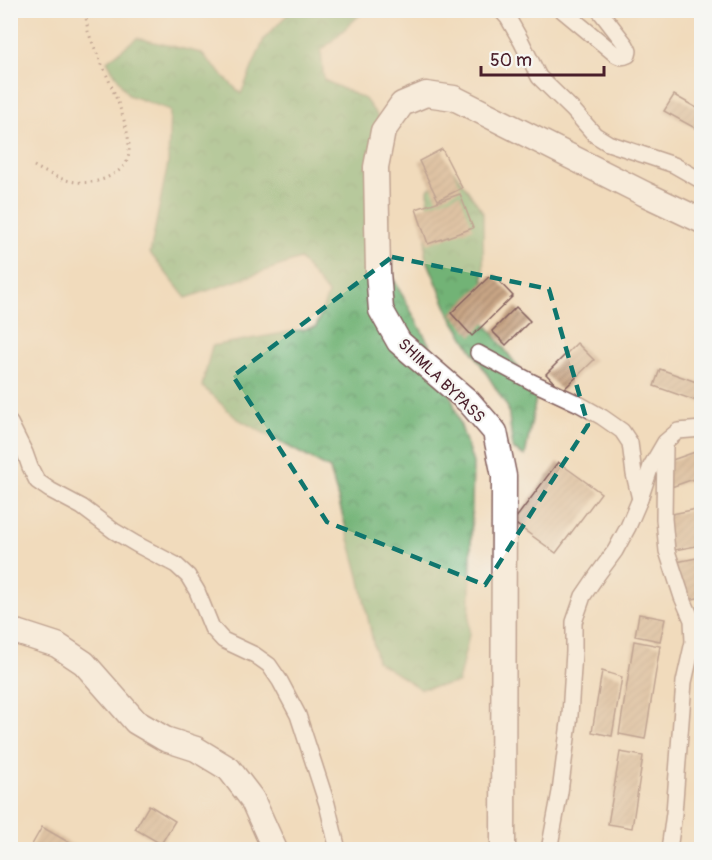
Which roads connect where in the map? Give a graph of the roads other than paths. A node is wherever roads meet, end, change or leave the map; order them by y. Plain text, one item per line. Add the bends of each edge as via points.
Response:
1 (501, 10) edge
2 (562, 10) edge
3 (599, 10) edge
4 (702, 181) edge
5 (702, 221) edge
6 (478, 353) dead end
7 (10, 423) edge
8 (702, 429) edge
9 (665, 442) junction
10 (640, 499) junction
11 (10, 632) edge
12 (275, 849) edge
13 (338, 849) edge
14 (503, 849) edge
15 (549, 849) edge
16 (669, 849) edge

1 - 4 street via 539,77 595,135 674,165
2 - 3 street via 615,54 628,55 626,45
5 - 14 highway, SHIMLA BYPASS via 454,98 426,94 402,104 383,131 376,166 381,310 399,342 469,402 495,432 504,476
6 - 10 street via 579,404 622,431 630,443
7 - 13 street via 37,481 176,565 197,591 217,634 269,665 298,715
8 - 9 street via 678,431
9 - 10 street via 651,466
9 - 16 street via 667,551 692,620 693,642 684,682
10 - 15 street via 615,551 583,596 573,622 570,715
11 - 12 highway via 57,645 84,663 136,722 229,769 252,799

